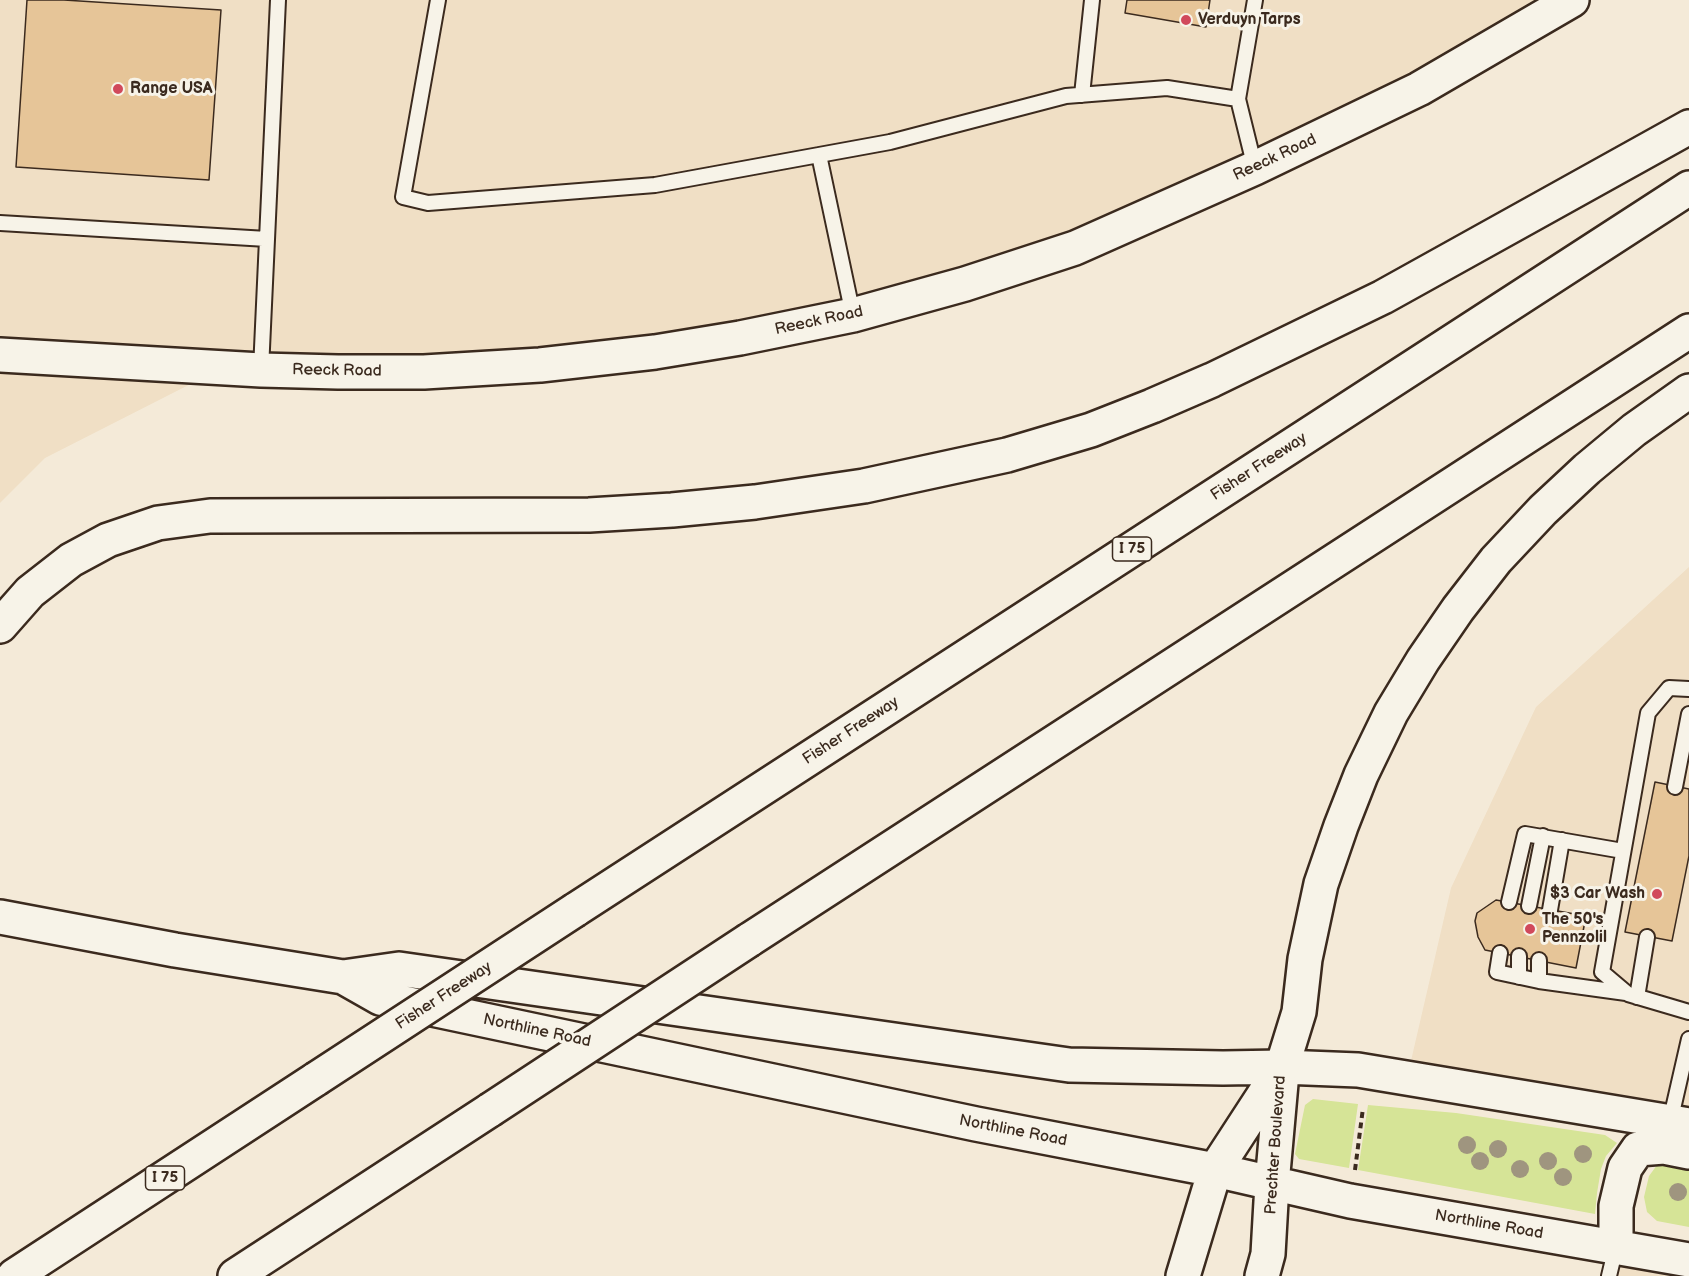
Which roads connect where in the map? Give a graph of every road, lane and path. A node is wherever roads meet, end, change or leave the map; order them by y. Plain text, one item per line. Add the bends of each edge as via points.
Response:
1 (278, 0) edge
2 (438, 0) edge
3 (1092, 0) edge
4 (1255, 0) edge
5 (1572, 0) edge
6 (1082, 95) junction
7 (1238, 99) junction
8 (1689, 127) edge
9 (819, 155) junction
10 (1255, 168) junction
11 (1689, 188) edge
12 (0, 223) edge
13 (267, 239) junction
14 (853, 315) junction
15 (1689, 331) edge
16 (0, 355) edge
17 (261, 370) junction
18 (1689, 391) edge
19 (0, 626) edge
20 (1689, 688) edge
21 (1689, 714) edge
22 (1675, 787) dead end
23 (1543, 836) junction
24 (1562, 840) junction
25 (1623, 851) junction
26 (1509, 902) dead end
27 (1529, 906) dead end
28 (1550, 910) dead end
29 (0, 917) edge
30 (1647, 937) dead end
31 (1500, 953) dead end
32 (1518, 957) dead end
33 (1539, 960) dead end
34 (343, 977) junction
35 (1519, 977) junction
36 (1539, 981) junction
37 (1632, 995) junction
38 (1689, 1012) edge
39 (1689, 1039) edge
40 (1282, 1067) junction
41 (1363, 1108) dead end
42 (1679, 1124) edge
43 (1689, 1152) edge
44 (1215, 1170) junction
45 (1355, 1170) dead end
46 (1272, 1184) junction
47 (1674, 1261) edge
48 (1612, 1262) edge
49 (14, 1276) edge
50 (236, 1276) edge
51 (1183, 1276) edge
52 (1262, 1276) edge

1 - 13 lane
2 - 9 lane via 403,197 428,202 656,185
3 - 6 lane
4 - 7 lane
5 - 10 main road, Reeck Road via 1419,89
6 - 7 lane via 1167,88
6 - 9 lane via 890,142
7 - 10 lane
8 - 19 main road via 1383,297 1212,380 1090,430 1007,455 864,486 672,510 577,515 210,516 158,523 108,540 71,560 30,592
9 - 14 lane
10 - 14 main road, Reeck Road via 1075,249 965,285
11 - 49 main road, Fisher Freeway / I 75, bridge
12 - 13 lane
13 - 17 lane
14 - 17 main road, Reeck Road via 719,342 540,364 424,372
15 - 50 main road, bridge
16 - 17 main road, Reeck Road
18 - 40 main road via 1587,469 1496,560 1423,660 1391,713 1361,775 1322,884 1305,959 1299,1012
20 - 25 lane via 1669,688 1648,713
21 - 22 lane
23 - 24 lane
23 - 26 lane via 1525,834
23 - 27 lane
24 - 25 lane
24 - 28 lane
25 - 37 lane via 1602,972
29 - 34 main road, Northline Road
30 - 37 lane
31 - 35 lane via 1497,972
32 - 35 lane
33 - 36 lane
34 - 40 main road, Northline Road via 399,969 1070,1065
34 - 44 main road, Northline Road via 380,998
35 - 36 lane
36 - 37 lane
37 - 38 lane
39 - 42 lane
40 - 42 main road, Northline Road via 1358,1070
40 - 44 main road, Prechter Boulevard
40 - 46 main road, Prechter Boulevard
41 - 45 path
43 - 48 main road via 1664,1147 1638,1149 1625,1168 1616,1206
44 - 46 main road, Northline Road
44 - 51 main road, Prechter Boulevard
46 - 48 main road, Northline Road
46 - 52 main road, Prechter Boulevard via 1268,1254
47 - 48 main road, Northline Road

